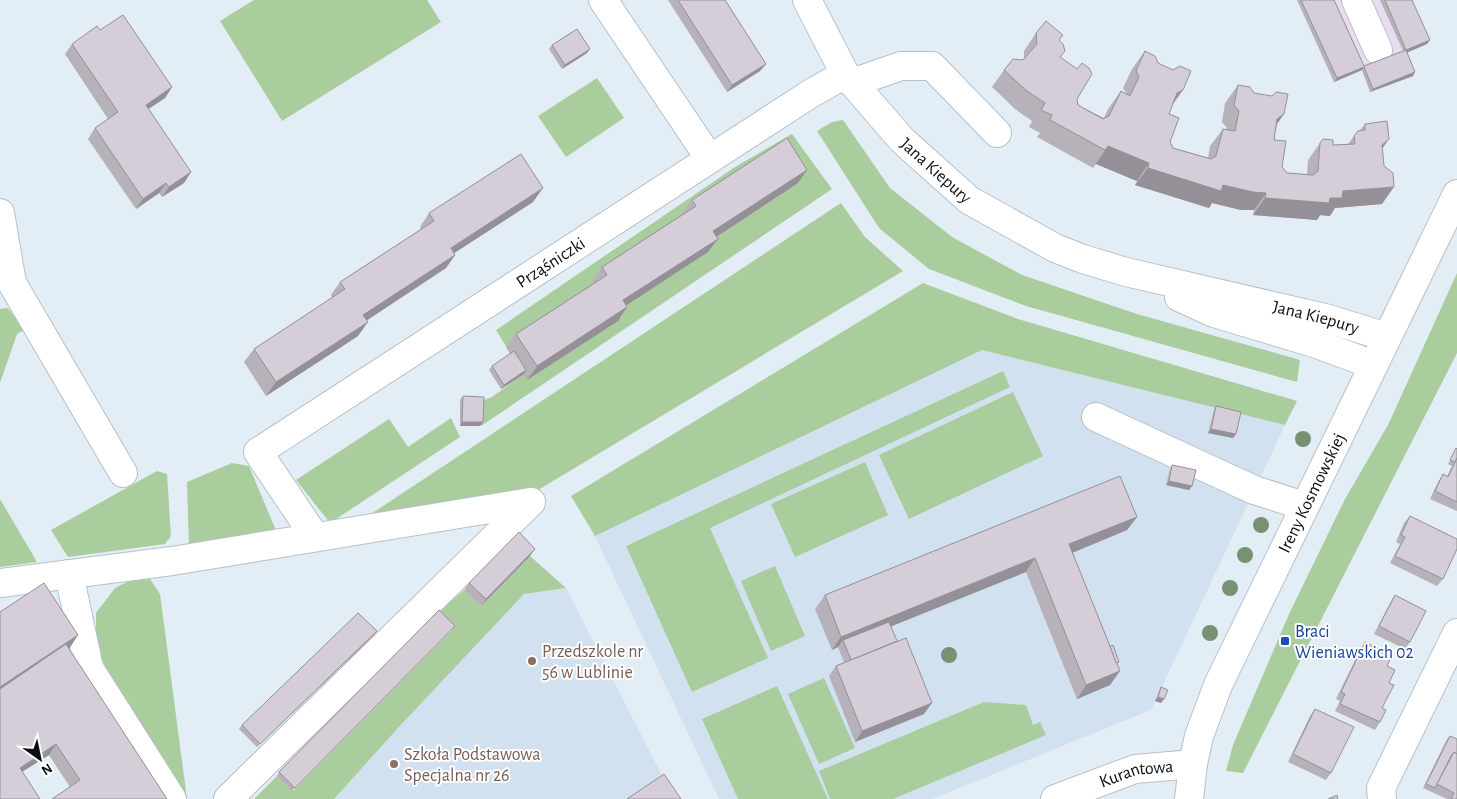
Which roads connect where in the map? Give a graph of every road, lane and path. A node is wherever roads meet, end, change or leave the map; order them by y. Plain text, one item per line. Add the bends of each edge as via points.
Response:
1 (604, 0) edge
2 (807, 0) edge
3 (1356, 0) edge
4 (1378, 50) dead end
5 (848, 78) junction
6 (997, 134) dead end
7 (710, 159) junction
8 (1457, 194) edge
9 (0, 213) edge
10 (1126, 272) junction
11 (6, 284) edge
12 (1387, 337) junction
13 (1374, 365) junction
14 (1096, 417) dead end
15 (123, 473) dead end
16 (1304, 506) junction
17 (315, 537) junction
18 (69, 574) junction
19 (32, 579) junction
20 (0, 583) edge
21 (0, 600) edge
22 (1457, 633) edge
23 (1193, 764) junction
24 (172, 799) edge
25 (228, 799) edge
26 (1055, 799) edge
27 (1189, 799) edge
28 (1382, 799) edge

1 - 7 street
2 - 5 street, Jana Kiepury
3 - 4 street
5 - 6 street, Prząśniczki via 901,66 932,66
5 - 7 street, Prząśniczki via 810,94
5 - 10 street, Jana Kiepury via 902,140 969,200 1054,248
7 - 17 street, Prząśniczki via 258,452
8 - 12 street, Ireny Kosmowskiej
9 - 11 street
10 - 12 street, Jana Kiepury via 1325,318
10 - 13 street, Jana Kiepury via 1214,313
11 - 15 street
12 - 13 street, Ireny Kosmowskiej
13 - 16 street, Ireny Kosmowskiej
14 - 16 street via 1254,490
16 - 23 street, Ireny Kosmowskiej via 1218,685 1199,736
17 - 18 street
17 - 25 street via 531,502
18 - 19 street
18 - 24 street via 89,668
19 - 20 street
19 - 21 street
22 - 28 street via 1381,788
23 - 26 street, Kurantowa via 1135,768
23 - 27 street, Ireny Kosmowskiej

